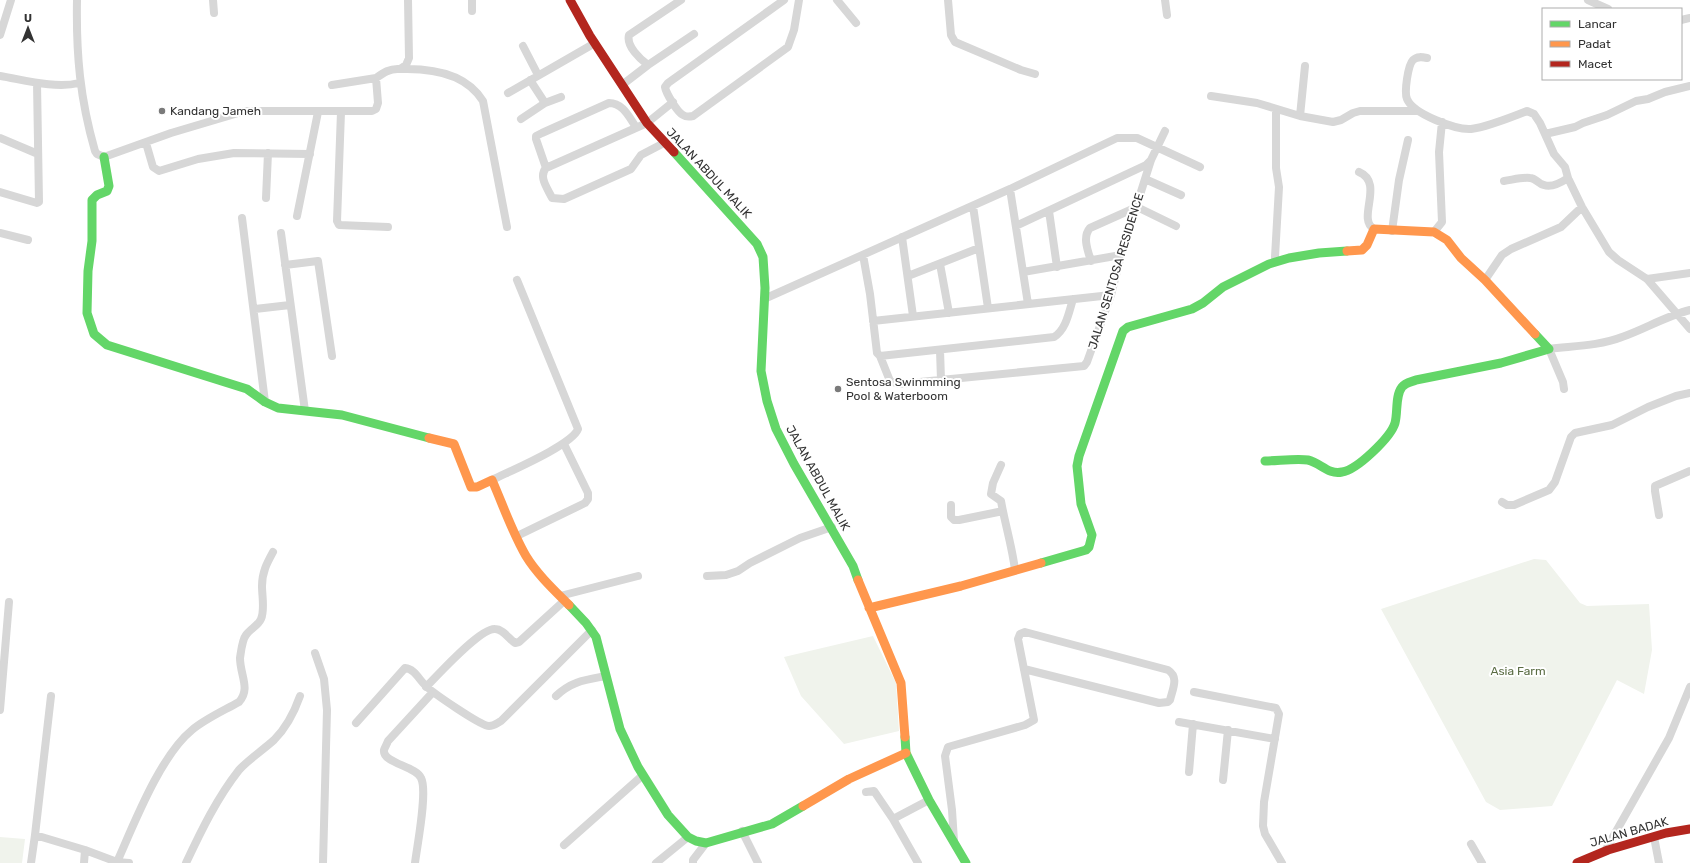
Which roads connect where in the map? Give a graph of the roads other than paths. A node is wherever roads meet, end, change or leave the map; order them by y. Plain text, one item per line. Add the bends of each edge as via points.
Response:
1 (10, 0) edge
2 (77, 0) edge
3 (213, 0) edge
4 (408, 0) edge
5 (472, 0) edge
6 (570, 0) edge
7 (680, 0) edge
8 (784, 0) edge
9 (799, 0) edge
10 (837, 0) edge
11 (948, 0) edge
12 (1165, 0) edge
13 (1588, 0) edge
14 (1606, 8) edge
15 (472, 11) dead end
16 (214, 13) dead end
17 (1168, 15) dead end
18 (856, 23) dead end
19 (694, 34) dead end
20 (0, 35) edge
21 (594, 43) junction
22 (523, 46) dead end
23 (1427, 58) dead end
24 (648, 65) junction
25 (1305, 66) dead end
26 (400, 69) junction
27 (1034, 74) dead end
28 (538, 75) junction
29 (0, 76) edge
30 (376, 78) junction
31 (530, 80) junction
32 (37, 83) junction
33 (80, 83) junction
34 (332, 85) dead end
35 (622, 85) junction
36 (1690, 86) edge
37 (508, 94) dead end
38 (1211, 96) dead end
39 (561, 97) dead end
40 (673, 102) junction
41 (545, 103) junction
42 (1276, 110) junction
43 (1418, 111) junction
44 (318, 112) junction
45 (341, 112) junction
46 (1300, 116) junction
47 (521, 119) dead end
48 (1442, 122) junction
49 (647, 123) junction
50 (636, 127) junction
51 (1165, 131) dead end
52 (1545, 134) junction
53 (0, 138) edge
54 (1408, 140) dead end
55 (146, 142) junction
56 (664, 143) junction
57 (1157, 148) junction
58 (268, 153) junction
59 (38, 154) junction
60 (310, 154) junction
61 (104, 157) junction
62 (1151, 160) junction
63 (1200, 167) dead end
64 (546, 168) junction
65 (1359, 172) dead end
66 (1568, 178) junction
67 (1145, 179) junction
68 (1504, 181) dead end
69 (1010, 189) junction
70 (0, 192) edge
71 (1181, 195) dead end
72 (266, 198) dead end
73 (973, 206) junction
74 (1136, 207) junction
75 (1582, 207) junction
76 (1048, 211) junction
77 (297, 216) dead end
78 (242, 218) dead end
79 (1016, 226) junction
80 (1176, 226) dead end
81 (388, 227) dead end
82 (507, 227) dead end
83 (1374, 229) junction
84 (1392, 230) junction
85 (1434, 232) junction
86 (0, 233) edge
87 (280, 233) dead end
88 (902, 237) junction
89 (28, 240) dead end
90 (979, 248) junction
91 (863, 255) junction
92 (1121, 255) junction
93 (1276, 261) junction
94 (1091, 262) junction
95 (940, 264) junction
96 (285, 265) junction
97 (1057, 267) junction
98 (1023, 272) junction
99 (1690, 273) edge
100 (908, 276) junction
101 (1647, 279) junction
102 (517, 280) dead end
103 (1485, 280) junction
104 (1111, 295) junction
105 (764, 299) junction
106 (1073, 299) junction
107 (1028, 304) junction
108 (290, 305) junction
109 (988, 308) junction
110 (255, 310) junction
111 (949, 313) junction
112 (1686, 313) edge
113 (914, 316) junction
114 (873, 321) junction
115 (1690, 329) edge
116 (1549, 349) junction
117 (940, 350) junction
118 (332, 356) dead end
119 (880, 356) junction
120 (942, 380) junction
121 (1564, 389) dead end
122 (1690, 393) edge
123 (265, 402) junction
124 (305, 411) junction
125 (564, 444) junction
126 (1265, 461) dead end
127 (1001, 465) dead end
128 (1690, 471) edge
129 (492, 480) junction
130 (1502, 502) dead end
131 (951, 506) dead end
132 (1003, 511) junction
133 (1659, 515) dead end
134 (832, 527) junction
135 (517, 536) junction
136 (274, 552) dead end
137 (1016, 570) junction
138 (638, 576) dead end
139 (707, 576) dead end
140 (562, 598) junction
141 (9, 602) dead end
142 (869, 608) junction
143 (592, 630) junction
144 (3, 653) edge
145 (315, 653) dead end
146 (1024, 669) junction
147 (606, 676) junction
148 (1690, 687) edge
149 (429, 689) junction
150 (1194, 692) dead end
151 (51, 696) dead end
152 (300, 696) dead end
153 (556, 696) dead end
154 (0, 710) edge
155 (1179, 722) dead end
156 (356, 723) dead end
157 (1193, 724) junction
158 (1228, 730) junction
159 (1274, 738) junction
160 (906, 753) junction
161 (1189, 772) dead end
162 (643, 775) junction
163 (1223, 780) dead end
164 (866, 792) dead end
165 (929, 800) junction
166 (893, 819) junction
167 (1690, 829) edge
168 (742, 831) junction
169 (34, 835) junction
170 (688, 837) junction
171 (1654, 837) junction
172 (954, 842) junction
173 (706, 843) junction
174 (1471, 844) dead end
175 (564, 846) dead end
176 (85, 850) junction
177 (1605, 851) junction
178 (117, 862) edge
179 (31, 863) edge
180 (84, 863) edge
181 (129, 863) edge
182 (186, 863) edge
183 (323, 863) edge
184 (414, 863) edge
185 (656, 863) edge
186 (693, 863) edge
187 (758, 863) edge
188 (918, 863) edge
189 (966, 863) edge
190 (1282, 863) edge
191 (1482, 863) edge
192 (1576, 863) edge
193 (1659, 863) edge

1 - 20 street
2 - 33 street via 76,30
3 - 16 street
4 - 26 street via 410,51 406,65
5 - 15 street
6 - 21 street, JALAN ABDUL MALIK
7 - 24 street via 629,35 629,44 638,57
8 - 40 street via 668,83 665,87 666,92
9 - 40 street via 791,41 781,53 693,116 682,115
10 - 18 street
11 - 27 street via 951,35 956,42
12 - 17 street
13 - 14 street
19 - 24 street
21 - 28 street
21 - 35 street, JALAN ABDUL MALIK
22 - 28 street
23 - 43 street via 1418,57 1412,60 1406,82 1406,98
24 - 35 street
25 - 46 street
26 - 30 street via 385,72
26 - 82 street via 427,70 454,76 479,94 483,101
28 - 31 street
29 - 32 street
30 - 34 street
30 - 45 street via 376,109
31 - 37 street
31 - 41 street
32 - 33 street
32 - 59 street
33 - 61 street via 95,151
35 - 49 street, JALAN ABDUL MALIK
36 - 52 street via 1636,102 1575,127
38 - 42 street via 1257,103
39 - 41 street
40 - 49 street
41 - 47 street
42 - 46 street
42 - 93 street via 1276,168 1279,187
43 - 46 street via 1360,111 1333,122
43 - 48 street
44 - 45 street
44 - 55 street via 245,111
44 - 60 street
45 - 81 street via 337,221 339,225
48 - 52 street via 1454,127 1472,129 1527,111 1534,114
48 - 85 street via 1439,185 1442,222
49 - 50 street
49 - 56 street, JALAN ABDUL MALIK
50 - 64 street
50 - 64 street via 621,106 609,103 542,133 536,136 536,140
51 - 57 street, JALAN SENTOSA RESIDENCE
52 - 66 street via 1554,154 1565,167
53 - 59 street
54 - 84 street
55 - 58 street via 153,167 159,171 198,159 234,153
55 - 61 street
56 - 64 street via 640,156 631,169 564,199 552,198 543,179
56 - 105 street, JALAN ABDUL MALIK via 757,244 763,257
57 - 62 street, JALAN SENTOSA RESIDENCE
57 - 63 street
57 - 69 street via 1137,138 1117,138
58 - 60 street
58 - 72 street
59 - 70 street via 39,202
60 - 77 street
61 - 123 street via 109,186 107,191 94,196 92,200 87,313 94,334 115,348 247,389
62 - 67 street, JALAN SENTOSA RESIDENCE
62 - 76 street via 1146,165
65 - 83 street via 1366,175 1369,180 1368,218 1369,225
66 - 68 street via 1548,186 1530,178
66 - 75 street
67 - 71 street
67 - 74 street, JALAN SENTOSA RESIDENCE
69 - 73 street
69 - 79 street
73 - 88 street
73 - 90 street
74 - 80 street
74 - 92 street, JALAN SENTOSA RESIDENCE
74 - 94 street via 1090,228 1085,237
75 - 101 street via 1609,252
75 - 103 street via 1561,227 1502,255
76 - 79 street
76 - 97 street
78 - 110 street
79 - 98 street
83 - 84 street
83 - 93 street via 1362,250 1319,253
84 - 85 street
85 - 103 street via 1447,240 1461,258
86 - 89 street
87 - 96 street
88 - 91 street
88 - 100 street
90 - 95 street
90 - 109 street
91 - 105 street
91 - 114 street, JALAN SENTOSA RESIDENCE
92 - 94 street
92 - 104 street, JALAN SENTOSA RESIDENCE
93 - 137 street via 1223,287 1197,306 1134,325 1124,331 1078,456 1081,504 1092,536 1090,547
94 - 97 street
95 - 100 street
95 - 111 street
96 - 108 street
96 - 118 street via 318,261
97 - 98 street
98 - 107 street
99 - 101 street
100 - 113 street
101 - 112 street
102 - 125 street via 578,429
103 - 116 street
104 - 106 street
104 - 120 street, JALAN SENTOSA RESIDENCE via 1084,366
105 - 134 street, JALAN ABDUL MALIK via 762,371 767,401 776,429 794,464
106 - 107 street
106 - 117 street via 1063,328 1054,337
107 - 109 street
108 - 110 street
108 - 124 street
109 - 111 street
110 - 123 street
111 - 113 street
112 - 115 street
112 - 116 street via 1620,338
113 - 114 street
114 - 119 street, JALAN SENTOSA RESIDENCE via 877,353
116 - 121 street
116 - 126 street via 1503,363 1405,384 1400,393 1398,416 1393,429 1346,472 1324,470 1313,461 1307,460
117 - 119 street
117 - 120 street
119 - 120 street, JALAN SENTOSA RESIDENCE via 890,381 899,384
122 - 130 street via 1648,407 1612,425 1575,433 1571,437 1555,482 1549,490 1514,504
123 - 124 street via 278,408
124 - 129 street via 342,415 454,444 471,487
125 - 129 street
125 - 135 street via 588,493 588,499 585,503
127 - 132 street via 991,494 1001,501
128 - 133 street via 1655,486
129 - 135 street
131 - 132 street via 951,517 954,520
132 - 137 street
134 - 139 street via 800,538 738,571 726,575
134 - 142 street, JALAN ABDUL MALIK via 853,566
135 - 140 street via 533,565
136 - 178 street via 264,566 261,619 243,639 240,659 246,690 244,697 196,727 180,742 154,782
137 - 142 street
138 - 140 street
140 - 143 street
140 - 149 street via 519,642 516,643 495,629 490,629 476,638
141 - 144 street
142 - 160 street, JALAN ABDUL MALIK via 901,683
143 - 147 street
143 - 149 street via 501,721 493,725 478,722
144 - 154 street
145 - 183 street via 324,679 327,710
146 - 146 street via 1018,639 1020,634 1025,632 1168,670 1175,678 1170,700 1159,703
146 - 172 street via 1033,722 953,745 946,751 944,756
147 - 153 street via 576,682
147 - 162 street via 620,729
148 - 177 street via 1669,738
149 - 156 street via 413,671 405,668
149 - 184 street via 388,741 384,750 389,759 414,770 423,783
150 - 159 street via 1276,708 1279,714
151 - 169 street
152 - 182 street via 293,717 274,740 241,769 224,790
155 - 157 street
157 - 158 street
157 - 161 street
158 - 159 street
158 - 163 street
159 - 190 street via 1263,826
160 - 165 street, JALAN ABDUL MALIK
160 - 168 street via 849,779 772,824
162 - 170 street via 665,812
162 - 175 street
164 - 166 street via 874,791
165 - 166 street
165 - 172 street, JALAN ABDUL MALIK
166 - 188 street
167 - 171 street, JALAN BADAK
168 - 173 street
168 - 187 street
169 - 176 street
169 - 179 street
170 - 173 street
170 - 185 street
171 - 177 street, JALAN BADAK
171 - 193 street
172 - 189 street, JALAN ABDUL MALIK
173 - 186 street
174 - 191 street
176 - 178 street
176 - 180 street
177 - 192 street, JALAN BADAK
178 - 181 street

